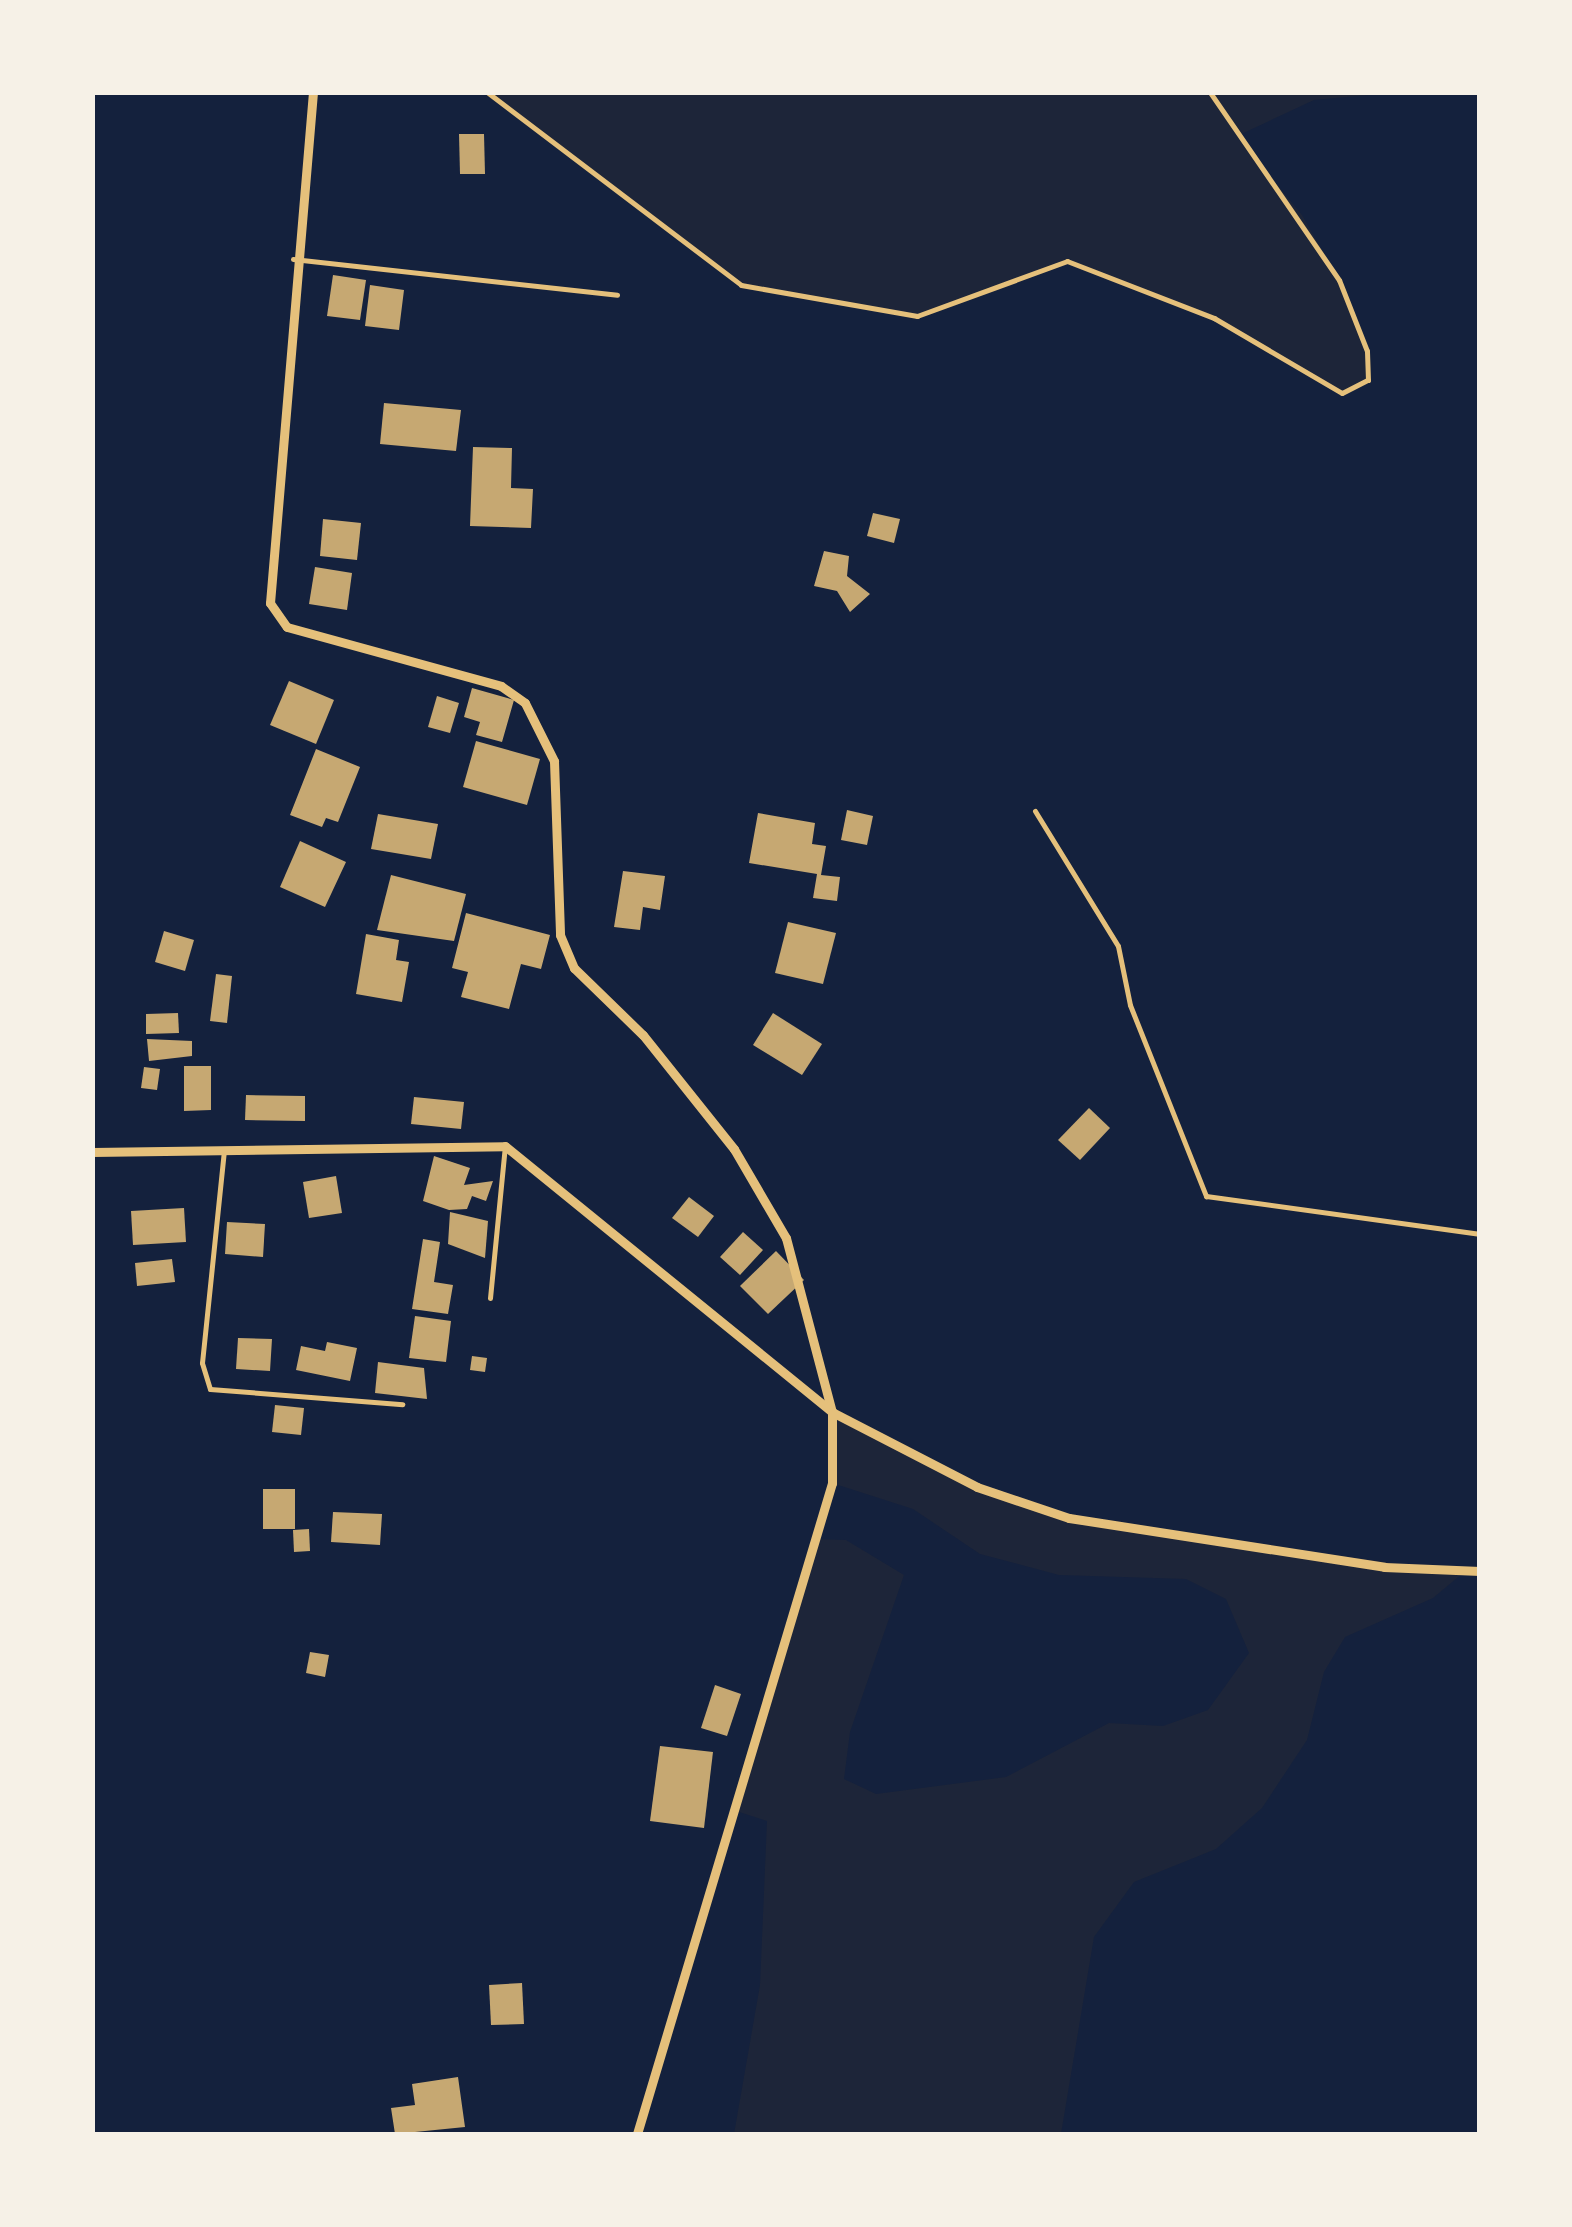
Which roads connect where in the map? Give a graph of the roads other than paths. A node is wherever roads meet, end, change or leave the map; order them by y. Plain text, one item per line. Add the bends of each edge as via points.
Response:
1 (313, 92) edge
2 (486, 92) edge
3 (1210, 92) edge
4 (293, 260) junction
5 (617, 295) dead end
6 (1035, 811) dead end
7 (504, 1146) junction
8 (224, 1150) junction
9 (92, 1152) edge
10 (1480, 1234) edge
11 (490, 1298) dead end
12 (402, 1404) dead end
13 (832, 1412) junction
14 (1480, 1571) edge
15 (637, 2134) edge

1 - 4 street
2 - 3 lane via 741,285 917,316 1067,261 1214,318 1342,393 1368,380 1367,351 1339,280
4 - 5 lane
4 - 13 street via 270,603 287,627 501,686 526,702 554,761 560,935 574,968 643,1035 734,1149 786,1238
6 - 10 lane via 1118,946 1130,1006 1206,1196
7 - 8 street
7 - 11 lane
7 - 13 street
8 - 9 street
8 - 12 lane via 202,1363 210,1389
13 - 14 street via 978,1487 1069,1518 1384,1567
13 - 15 street via 832,1483

